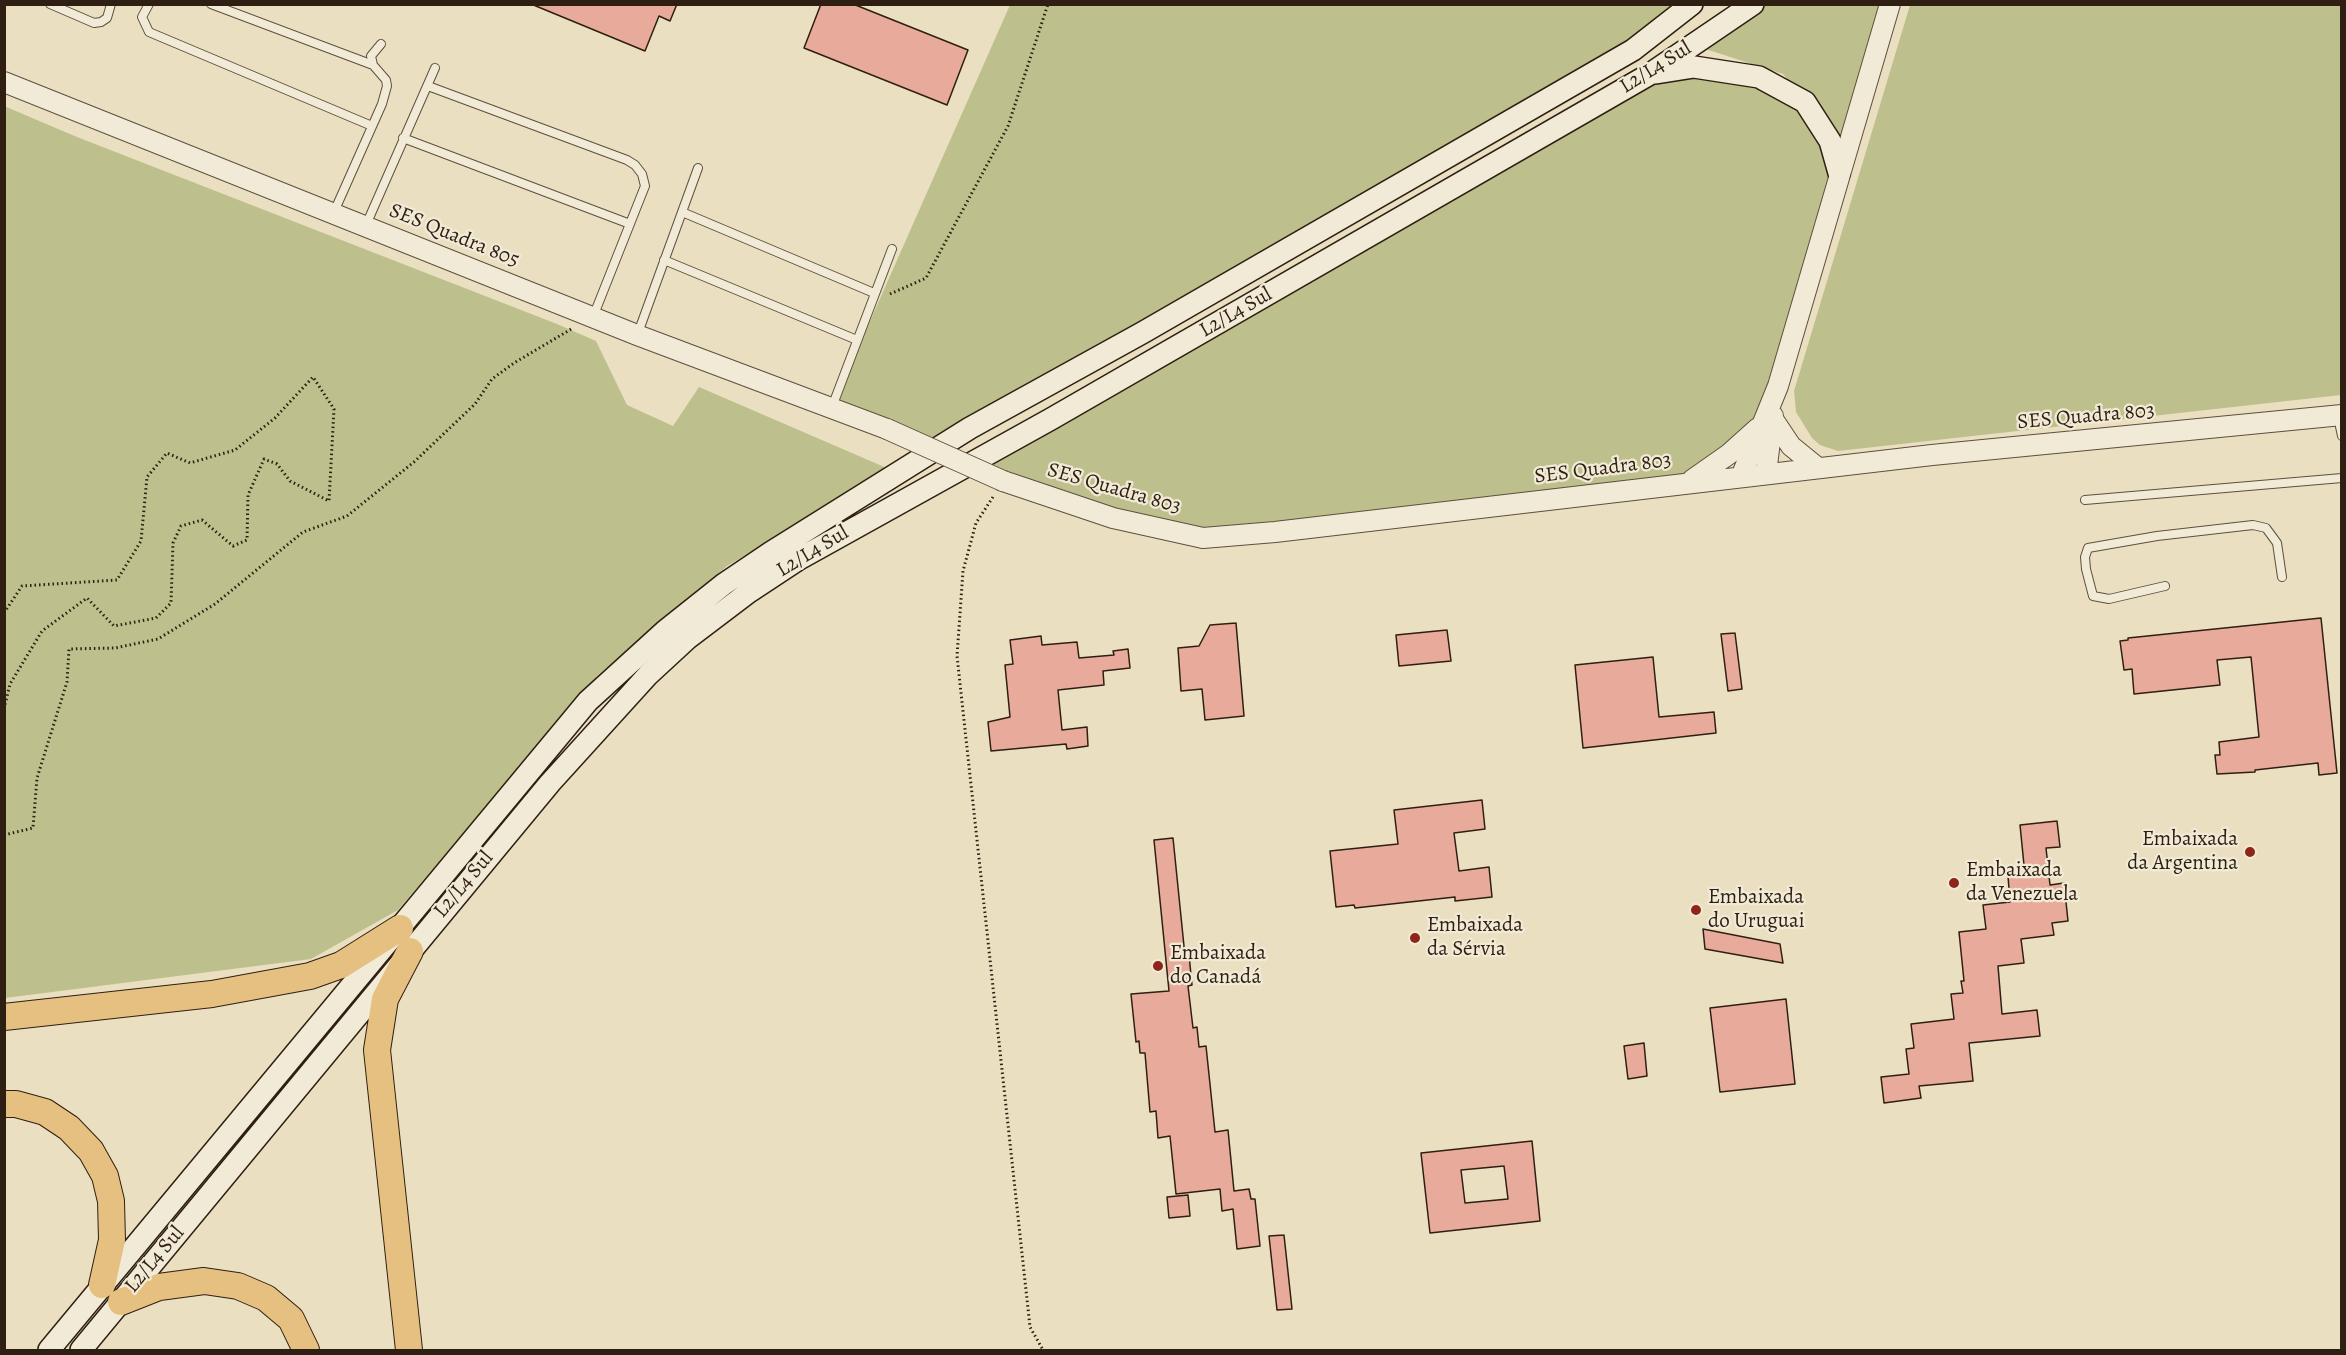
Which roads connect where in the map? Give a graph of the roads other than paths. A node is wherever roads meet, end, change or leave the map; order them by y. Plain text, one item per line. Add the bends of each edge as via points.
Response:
1 (50, 4) edge
2 (111, 4) edge
3 (149, 4) edge
4 (211, 4) edge
5 (1692, 4) edge
6 (1753, 4) edge
7 (1890, 4) edge
8 (381, 44) dead end
9 (373, 65) junction
10 (435, 68) dead end
11 (1650, 74) junction
12 (4, 82) edge
13 (428, 86) junction
14 (372, 126) junction
15 (403, 138) junction
16 (698, 168) dead end
17 (1839, 173) junction
18 (682, 212) junction
19 (334, 213) junction
20 (630, 224) junction
21 (365, 226) junction
22 (892, 249) dead end
23 (664, 260) junction
24 (874, 293) junction
25 (593, 317) junction
26 (637, 335) junction
27 (857, 340) junction
28 (832, 407) junction
29 (2340, 416) edge
30 (1767, 422) junction
31 (887, 429) joint
32 (2342, 436) edge
33 (1818, 468) junction
34 (1766, 474) junction
35 (1741, 477) junction
36 (2342, 478) edge
37 (1688, 484) junction
38 (2085, 500) dead end
39 (2282, 577) dead end
40 (2165, 585) dead end
41 (405, 940) junction
42 (4, 1017) edge
43 (4, 1104) edge
44 (111, 1294) junction
45 (49, 1350) edge
46 (81, 1350) edge
47 (306, 1350) edge
48 (409, 1350) edge

1 - 2 lane via 94,23 107,18
3 - 14 lane via 142,17 149,32
4 - 9 lane
5 - 41 main road, L2/L4 Sul via 1633,50 970,428 724,584 588,701
6 - 11 main road, L2/L4 Sul
7 - 17 street
8 - 9 lane via 372,56
9 - 14 lane via 387,86
10 - 13 lane
11 - 17 main road via 1694,67 1759,77 1805,102 1830,141
11 - 41 main road, L2/L4 Sul via 1051,419 799,559 749,592 687,639 648,675
12 - 19 street, SES Quadra 805
13 - 15 lane
13 - 20 lane via 635,165 645,186
14 - 19 lane
15 - 20 lane
15 - 21 lane
16 - 18 lane
17 - 30 street
18 - 23 lane
18 - 24 lane
19 - 21 street, SES Quadra 805
20 - 25 lane
21 - 25 street, SES Quadra 805
22 - 24 lane
23 - 26 lane
23 - 27 lane
24 - 27 lane
25 - 26 street, SES Quadra 805
26 - 28 street, SES Quadra 805
27 - 28 lane
28 - 31 street, SES Quadra 805
29 - 32 lane
29 - 33 street, SES Quadra 803
30 - 33 street
30 - 34 street
30 - 35 street
30 - 37 street
31 - 37 street, SES Quadra 803, bridge via 1003,480 1113,518 1203,538
33 - 34 street, SES Quadra 803
34 - 35 street, SES Quadra 803
35 - 37 street, SES Quadra 803
36 - 38 lane
39 - 40 lane via 2277,543 2266,528 2253,525 2088,548 2086,569 2093,596 2109,599
41 - 42 highway via 310,976 213,994
41 - 44 main road, L2/L4 Sul
41 - 48 highway via 385,999 377,1050
43 - 44 highway via 45,1112 69,1128 91,1151 105,1176 111,1201
44 - 45 main road, L2/L4 Sul
44 - 46 main road, L2/L4 Sul
44 - 47 highway via 204,1281 238,1286 266,1298 291,1319

